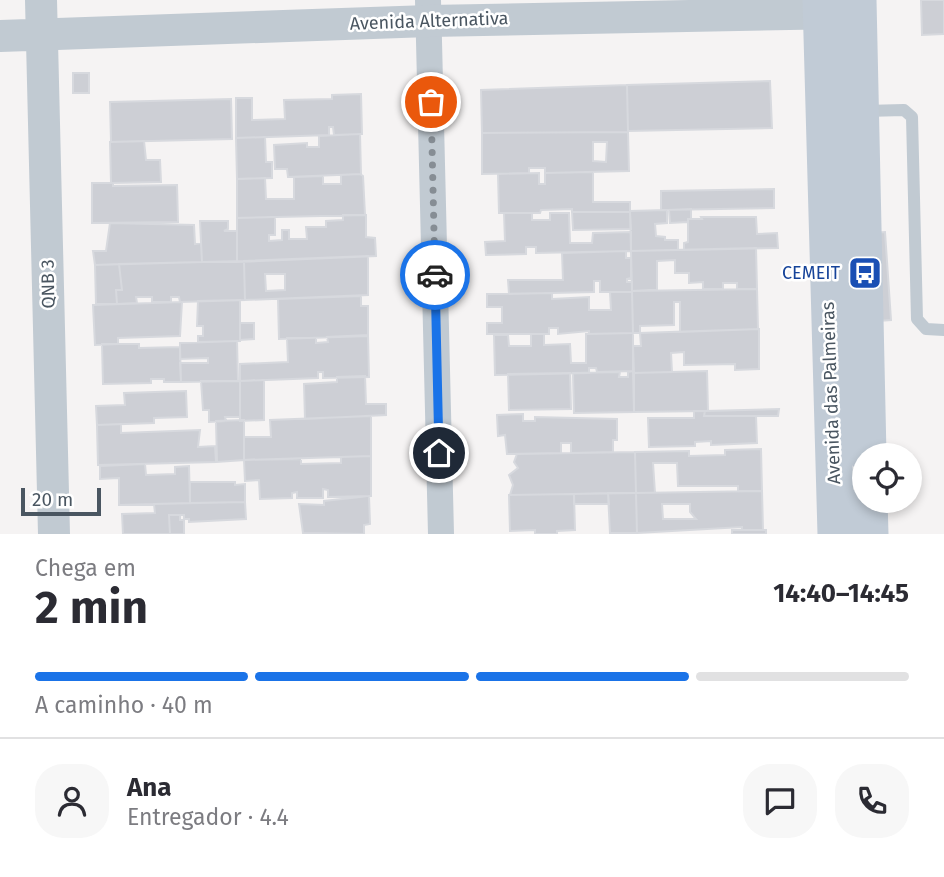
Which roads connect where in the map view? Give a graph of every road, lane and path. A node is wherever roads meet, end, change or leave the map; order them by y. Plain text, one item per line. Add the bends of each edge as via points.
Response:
1 (41, 0) edge
2 (858, 6) edge
3 (821, 7) edge
4 (428, 10) edge
5 (43, 34) junction
6 (0, 36) edge
7 (861, 111) junction
8 (944, 330) edge
9 (868, 443) edge
10 (856, 525) edge
11 (54, 534) edge
12 (441, 534) edge

1 - 5 street, QNB 3
2 - 3 street, Avenida Alternativa
2 - 7 main road, Avenida das Palmeiras
3 - 4 street, Avenida Alternativa
3 - 10 main road, Avenida das Palmeiras
4 - 5 street, Avenida Alternativa
4 - 12 street
5 - 6 street, Avenida Alternativa
5 - 11 street, QNB 3
7 - 8 lane via 904,110 912,117 917,319 926,329
7 - 9 main road, Avenida das Palmeiras

